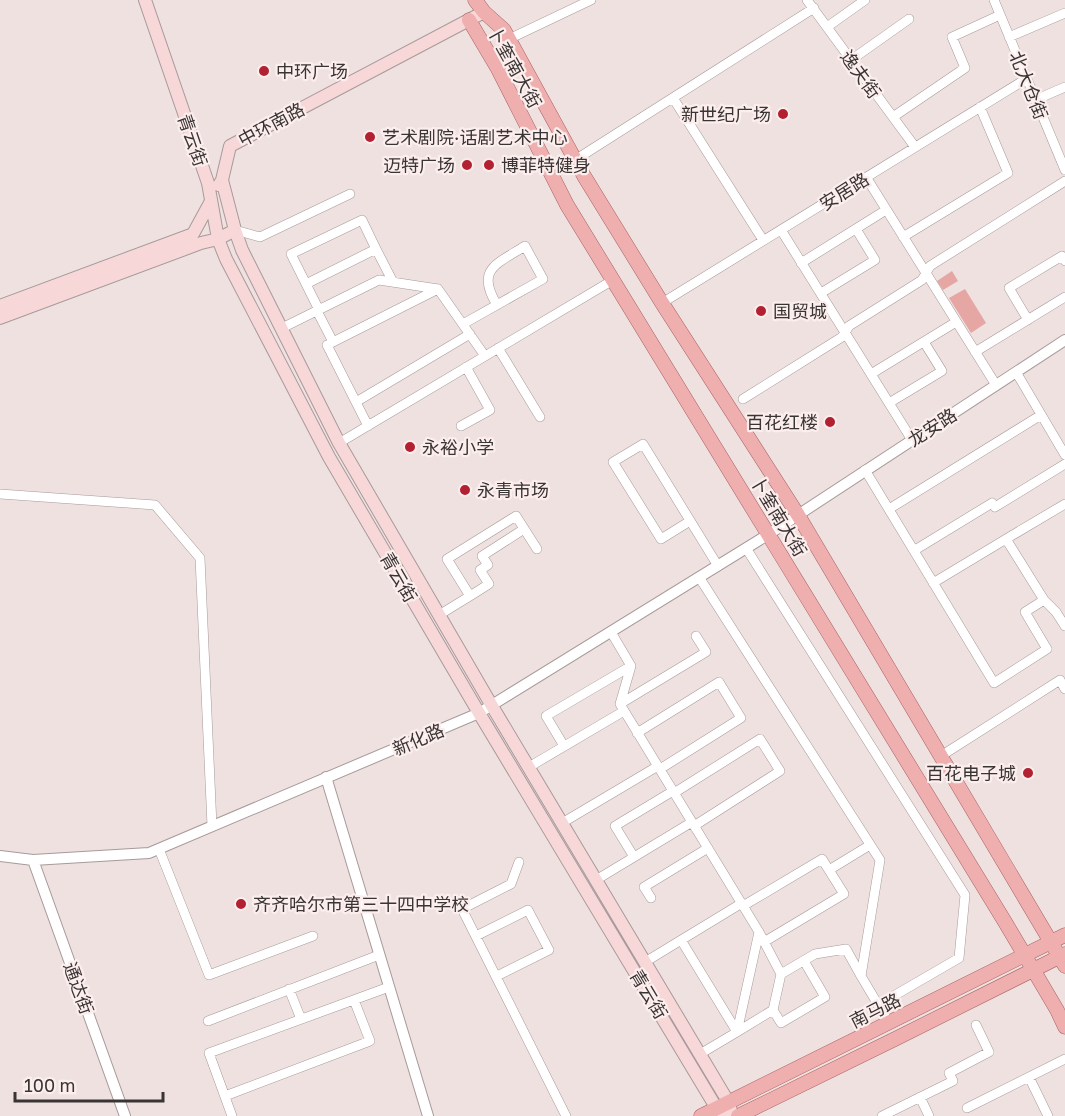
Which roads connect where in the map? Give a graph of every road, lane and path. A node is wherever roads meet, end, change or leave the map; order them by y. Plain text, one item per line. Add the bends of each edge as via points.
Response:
1 (145, 0) edge
2 (476, 0) edge
3 (591, 0) edge
4 (865, 0) edge
5 (994, 0) edge
6 (811, 3) edge
7 (483, 6) edge
8 (1065, 13) edge
9 (1000, 15) junction
10 (909, 19) dead end
11 (469, 20) junction
12 (827, 27) junction
13 (1009, 37) junction
14 (509, 39) junction
15 (851, 60) junction
16 (1026, 79) junction
17 (1065, 87) edge
18 (673, 98) junction
19 (1035, 100) junction
20 (980, 107) junction
21 (893, 117) junction
22 (915, 147) junction
23 (575, 160) junction
24 (1064, 163) edge
25 (866, 177) junction
26 (222, 180) junction
27 (1065, 180) edge
28 (350, 194) dead end
29 (210, 202) junction
30 (886, 210) junction
31 (856, 229) junction
32 (235, 230) junction
33 (781, 230) junction
34 (903, 237) junction
35 (218, 239) junction
36 (764, 240) junction
37 (376, 249) junction
38 (1065, 261) edge
39 (801, 263) junction
40 (926, 274) junction
41 (613, 280) junction
42 (393, 282) junction
43 (306, 284) junction
44 (438, 289) junction
45 (820, 293) junction
46 (1065, 297) edge
47 (662, 303) junction
48 (497, 305) junction
49 (0, 306) edge
50 (318, 310) junction
51 (0, 318) edge
52 (1028, 320) junction
53 (956, 322) junction
54 (463, 324) junction
55 (282, 328) junction
56 (845, 333) junction
57 (470, 334) junction
58 (1065, 340) edge
59 (333, 342) junction
60 (924, 342) junction
61 (498, 348) junction
62 (975, 352) junction
63 (485, 356) junction
64 (466, 367) junction
65 (1016, 372) junction
66 (871, 374) junction
67 (996, 385) junction
68 (743, 399) dead end
69 (356, 402) junction
70 (889, 403) junction
71 (1041, 415) junction
72 (540, 417) dead end
73 (368, 426) junction
74 (461, 426) dead end
75 (912, 440) junction
76 (339, 443) junction
77 (1065, 455) edge
78 (1065, 464) edge
79 (866, 470) junction
80 (0, 494) edge
81 (1065, 504) edge
82 (889, 509) junction
83 (798, 515) junction
84 (690, 521) junction
85 (524, 529) junction
86 (769, 534) junction
87 (1006, 539) junction
88 (474, 543) junction
89 (746, 548) junction
90 (537, 549) dead end
91 (915, 550) dead end
92 (482, 556) junction
93 (718, 566) junction
94 (699, 577) junction
95 (933, 583) junction
96 (470, 596) junction
97 (1044, 600) junction
98 (439, 615) junction
99 (1065, 626) edge
100 (611, 632) junction
101 (696, 636) dead end
102 (631, 666) junction
103 (1063, 682) edge
104 (492, 706) junction
105 (622, 708) junction
106 (479, 713) junction
107 (638, 733) junction
108 (564, 746) junction
109 (941, 756) junction
110 (529, 767) junction
111 (659, 768) junction
112 (326, 777) junction
113 (674, 792) junction
114 (562, 822) junction
115 (693, 824) junction
116 (212, 826) junction
117 (870, 845) junction
118 (708, 848) junction
119 (159, 849) junction
120 (0, 856) edge
121 (634, 857) junction
122 (33, 861) junction
123 (519, 862) dead end
124 (830, 870) junction
125 (596, 880) junction
126 (651, 898) dead end
127 (742, 905) junction
128 (759, 932) junction
129 (1065, 935) edge
130 (313, 936) dead end
131 (476, 936) junction
132 (681, 940) junction
133 (764, 942) junction
134 (1051, 942) junction
135 (380, 955) junction
136 (1024, 955) junction
137 (1063, 959) edge
138 (804, 961) junction
139 (645, 962) junction
140 (1033, 970) junction
141 (781, 974) junction
142 (496, 976) junction
143 (861, 976) junction
144 (389, 987) junction
145 (289, 989) junction
146 (354, 1000) junction
147 (878, 1005) junction
148 (773, 1010) junction
149 (301, 1019) junction
150 (208, 1021) dead end
151 (889, 1023) junction
152 (976, 1025) dead end
153 (1065, 1027) edge
154 (737, 1032) junction
155 (700, 1054) junction
156 (1065, 1059) edge
157 (1029, 1077) junction
158 (225, 1096) junction
159 (920, 1097) junction
160 (967, 1108) dead end
161 (727, 1111) edge
162 (125, 1116) edge
163 (232, 1116) edge
164 (428, 1116) edge
165 (566, 1116) edge
166 (701, 1116) edge
167 (738, 1116) edge
168 (882, 1116) edge
169 (929, 1116) edge
170 (1048, 1116) edge

1 - 29 main road, 青云街 via 208,183
2 - 7 main road, 卜奎南大街
3 - 14 street
4 - 12 street
5 - 9 street, 北大仓街
6 - 12 street, 逸夫街
6 - 18 street
7 - 11 main road, 中环南路
7 - 14 main road, 卜奎南大街
8 - 13 street
9 - 13 street, 北大仓街
9 - 21 street via 951,37 965,68
10 - 15 street
11 - 26 main road, 中环南路 via 230,146
11 - 41 main road, 卜奎南大街 via 567,205
12 - 15 street, 逸夫街
13 - 16 street, 北大仓街
14 - 23 main road, 卜奎南大街
15 - 21 street, 逸夫街
16 - 19 street, 北大仓街
16 - 20 street, 安居路
17 - 19 street
18 - 23 street
18 - 36 street
19 - 24 street, 北大仓街
20 - 22 street, 安居路
20 - 34 street via 1008,173
21 - 22 street, 逸夫街
22 - 25 street, 安居路
23 - 47 main road, 卜奎南大街
25 - 30 street
25 - 33 street, 安居路
26 - 29 main road, 中环南路
26 - 32 main road, 青云街
27 - 40 street via 930,266
28 - 32 street via 260,237
29 - 35 main road, 青云街
29 - 49 main road, 中环南路 via 193,234
30 - 31 street
30 - 34 street
31 - 39 street
31 - 45 street via 875,260
32 - 35 main road
32 - 55 main road, 青云街
33 - 36 street, 安居路
33 - 39 street
34 - 40 street
35 - 51 main road
35 - 106 main road, 青云街 via 328,456
36 - 47 street, 安居路
37 - 42 street
37 - 43 street
37 - 43 street via 362,220 291,254
38 - 52 street via 1062,256 1009,288
39 - 45 street
40 - 53 street
40 - 56 street via 849,326
41 - 61 street
41 - 86 main road, 卜奎南大街
42 - 44 street
42 - 50 street via 379,280
43 - 50 street
44 - 54 street
44 - 59 street
45 - 56 street
46 - 52 street
47 - 83 main road, 卜奎南大街
48 - 48 street via 543,279 525,246 493,266 487,280
48 - 54 street
50 - 55 street
50 - 59 street
52 - 62 street
53 - 60 street
53 - 62 street
54 - 57 street
55 - 76 main road, 青云街
56 - 66 street
56 - 68 street
57 - 63 street
57 - 69 street
58 - 65 street, 龙安路
59 - 69 street via 327,345
60 - 66 street
60 - 70 street via 942,370
61 - 63 street
61 - 72 street
62 - 67 street
63 - 64 street
64 - 73 street
64 - 74 street via 490,410
65 - 67 street, 龙安路
65 - 71 street
66 - 70 street
67 - 75 street, 龙安路
69 - 73 street
70 - 75 street
71 - 77 street
71 - 82 street
73 - 76 street
75 - 79 street, 龙安路
76 - 98 main road, 青云街
78 - 91 street
79 - 82 street
79 - 83 street, 龙安路
80 - 116 street via 155,506 200,558
81 - 87 street
82 - 95 street
83 - 86 street, 新化路
83 - 109 main road, 卜奎南大街
84 - 84 street via 643,444 613,462 661,539
84 - 93 street
85 - 88 street via 516,516
85 - 90 street
85 - 92 street
86 - 89 street, 新化路
86 - 136 main road, 卜奎南大街
87 - 95 street
87 - 97 street
88 - 92 street
88 - 96 street via 447,560
89 - 93 street, 新化路
89 - 147 street via 965,895 958,958
92 - 96 street via 488,565 480,570 489,584
93 - 94 street, 新化路
94 - 100 street, 新化路
94 - 117 street
95 - 97 street via 994,683 1047,649 1025,612
96 - 98 street
97 - 99 street
98 - 104 main road, 青云街
100 - 102 street
100 - 104 street, 新化路
101 - 105 street via 706,652
102 - 105 street
102 - 108 street via 546,716
103 - 109 street
104 - 106 street, 新化路
104 - 110 main road, 青云街
105 - 107 street
105 - 108 street
106 - 112 street, 新化路
106 - 161 main road, 青云街
107 - 111 street
107 - 111 street via 719,682 741,718
108 - 110 street
109 - 134 main road, 卜奎南大街
110 - 114 main road, 青云街
111 - 113 street
111 - 114 street
112 - 116 street, 新化路
112 - 135 street
113 - 115 street
113 - 115 street via 760,739 780,771
113 - 121 street via 615,826
114 - 125 main road, 青云街
115 - 118 street
115 - 121 street
116 - 119 street, 新化路
117 - 124 street
117 - 143 street via 880,860
118 - 126 street via 644,887
118 - 127 street
119 - 122 street, 新化路 via 149,853
119 - 130 street via 208,975
120 - 122 street, 新化路
121 - 125 street
122 - 162 street, 通达街
123 - 131 street via 511,884 462,909
124 - 127 street via 822,859
124 - 133 street via 844,894
125 - 139 main road, 青云街
127 - 128 street
127 - 132 street
128 - 133 street
128 - 154 street
129 - 134 main road, 南马路
131 - 142 street
131 - 142 street via 528,910 549,950
132 - 139 street
132 - 154 street
133 - 141 street
134 - 136 main road, 南马路
134 - 137 main road, 卜奎南大街
135 - 144 street
135 - 145 street
136 - 140 main road, 卜奎南大街
136 - 151 main road, 南马路
137 - 140 main road, 南马路
138 - 141 street
138 - 143 street via 815,954 846,949
138 - 148 street via 825,997 781,1023
139 - 155 main road, 青云街
140 - 153 main road, 卜奎南大街
140 - 167 main road, 南马路
141 - 148 street
142 - 165 street
143 - 147 street
144 - 146 street
144 - 164 street
145 - 149 street
145 - 150 street
146 - 149 street
146 - 158 street via 370,1041
147 - 151 street
148 - 154 street
149 - 158 street via 209,1053
151 - 161 main road, 南马路
152 - 159 street via 989,1052 950,1073 953,1081
154 - 155 street
155 - 161 main road, 青云街
156 - 157 street
157 - 160 street
157 - 170 street
158 - 163 street
159 - 168 street
159 - 169 street
161 - 166 main road, 南马路

